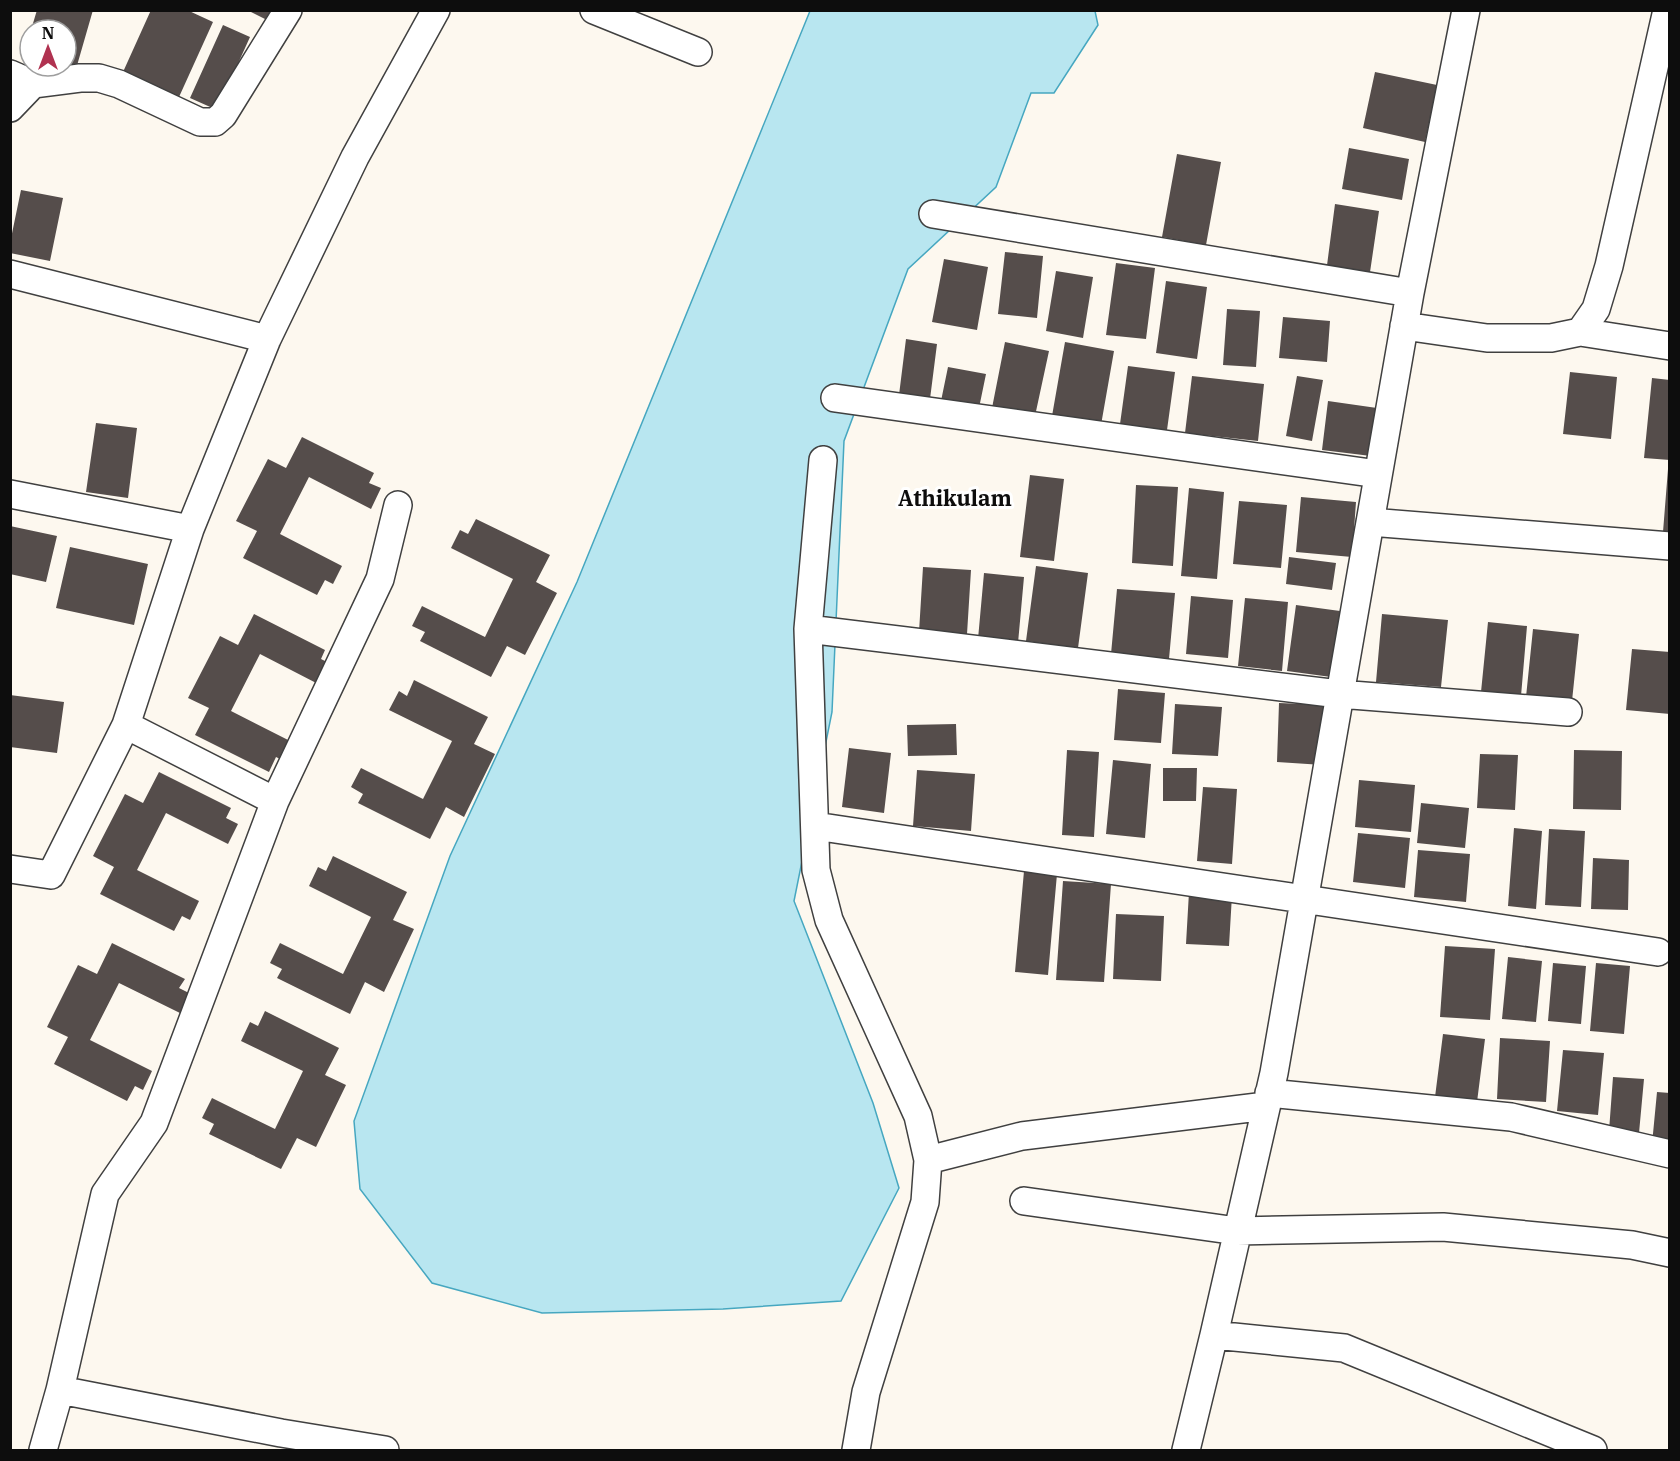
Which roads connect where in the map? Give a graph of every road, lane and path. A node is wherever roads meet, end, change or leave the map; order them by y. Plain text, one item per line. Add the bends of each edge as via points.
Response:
1 (288, 10) edge
2 (436, 10) edge
3 (594, 10) edge
4 (1466, 10) edge
5 (1667, 10) edge
6 (698, 52) dead end
7 (22, 79) edge
8 (10, 108) edge
9 (933, 214) dead end
10 (10, 274) edge
11 (1410, 293) junction
12 (1404, 326) junction
13 (1580, 332) junction
14 (267, 339) junction
15 (1670, 346) edge
16 (835, 398) dead end
17 (823, 460) dead end
18 (1378, 474) junction
19 (10, 494) edge
20 (398, 505) dead end
21 (1370, 522) junction
22 (190, 529) junction
23 (1670, 546) edge
24 (808, 629) junction
25 (1339, 694) junction
26 (1568, 712) dead end
27 (126, 725) junction
28 (274, 801) junction
29 (815, 826) junction
30 (10, 868) edge
31 (1304, 898) junction
32 (1658, 952) dead end
33 (1268, 1099) junction
34 (1670, 1154) edge
35 (928, 1160) junction
36 (1024, 1201) dead end
37 (1237, 1231) junction
38 (1670, 1253) edge
39 (1214, 1335) junction
40 (60, 1390) junction
41 (279, 1442) edge
42 (43, 1450) edge
43 (385, 1450) edge
44 (856, 1450) edge
45 (1186, 1450) edge
46 (1593, 1450) edge

1 - 7 street via 223,116 214,122 200,122 99,78
2 - 14 street via 355,157
3 - 6 street
4 - 11 street
5 - 13 street via 1609,266 1596,309
7 - 8 street
9 - 11 street
10 - 14 street
11 - 12 street
12 - 13 street via 1487,338 1551,338
12 - 18 street
13 - 15 street
14 - 22 street
16 - 18 street
17 - 24 street
18 - 21 street
19 - 22 street
20 - 28 street via 380,579
21 - 23 street
21 - 25 street
22 - 27 street
24 - 25 street
24 - 29 street
25 - 26 street
25 - 31 street
27 - 28 street
27 - 30 street via 51,875
28 - 40 street via 154,1123 105,1194
29 - 31 street
29 - 35 street via 816,870 829,920 918,1116
31 - 32 street
31 - 33 street
33 - 34 street via 1511,1117
33 - 35 street via 1022,1136
33 - 37 street
35 - 44 street via 925,1202 866,1392
36 - 37 street
37 - 38 street via 1443,1227 1632,1245
37 - 39 street
39 - 45 street
39 - 46 street via 1344,1348
40 - 41 street
40 - 42 street
41 - 43 street

